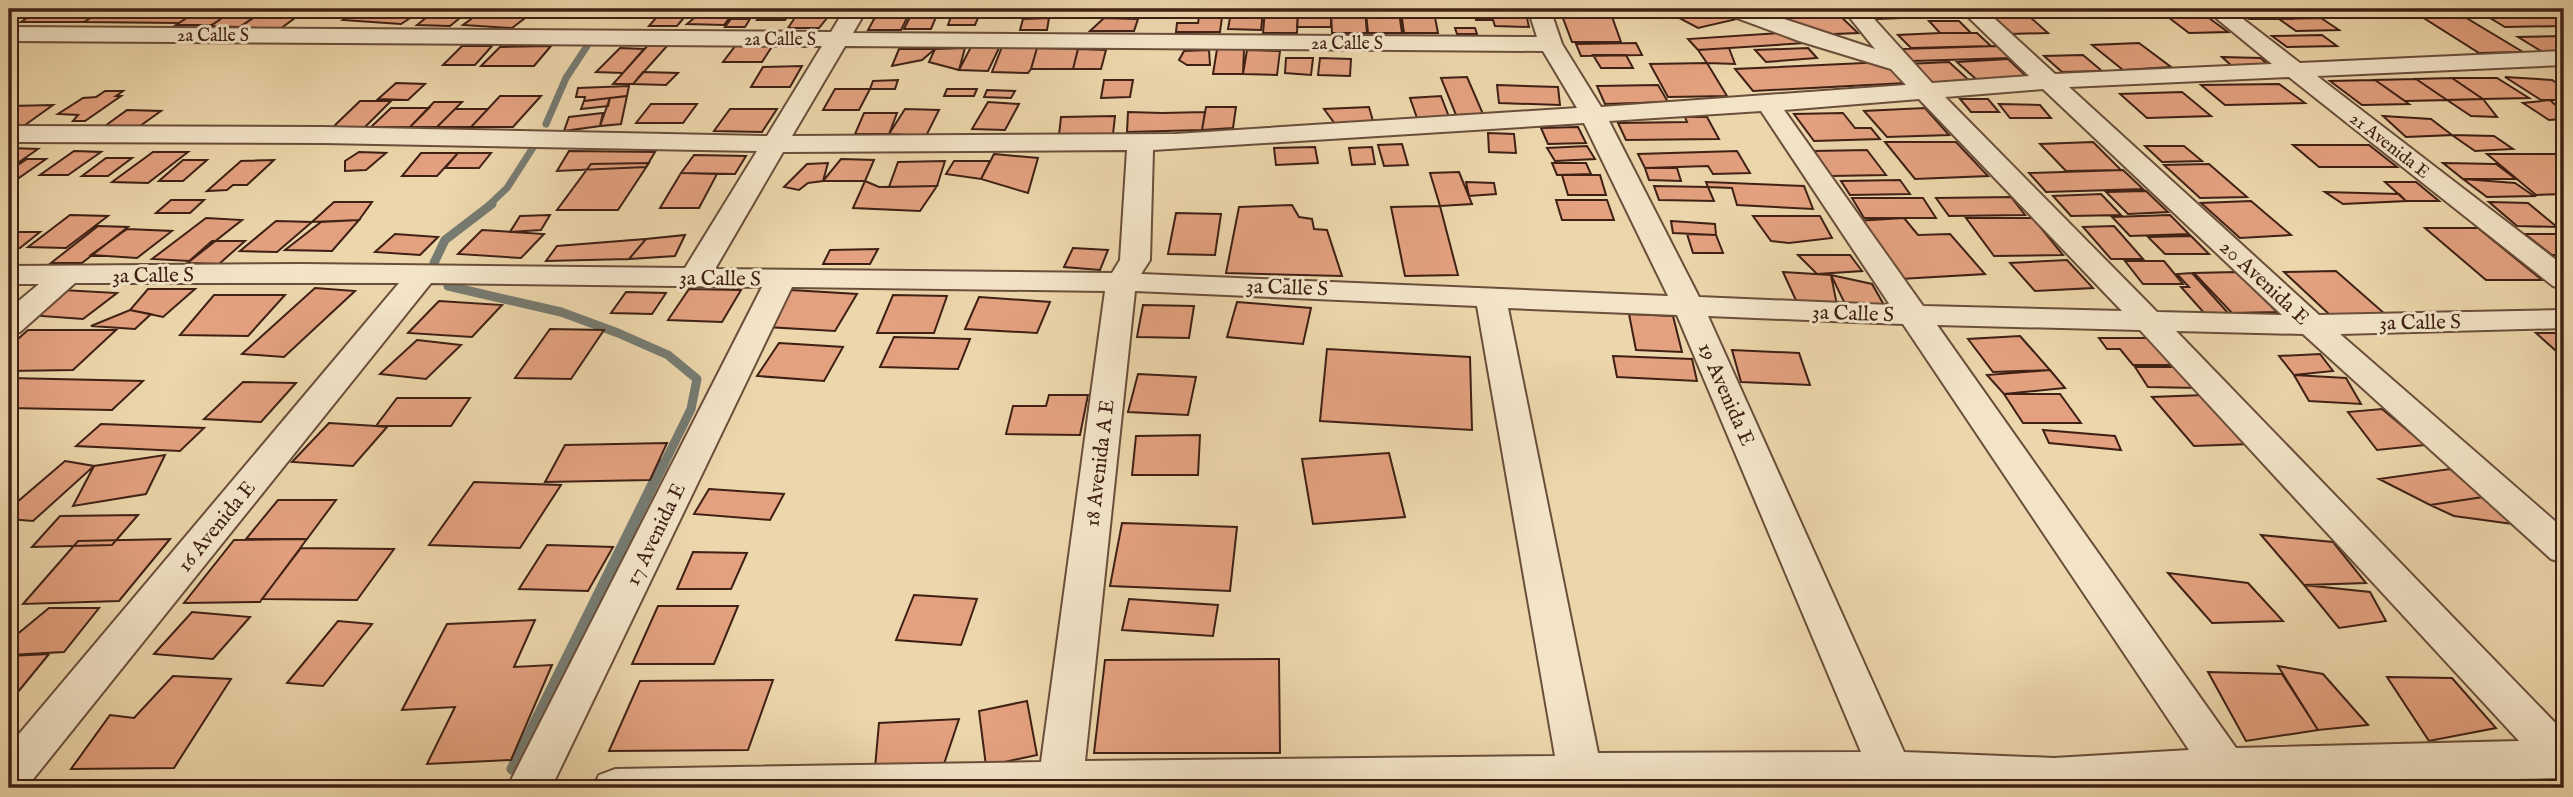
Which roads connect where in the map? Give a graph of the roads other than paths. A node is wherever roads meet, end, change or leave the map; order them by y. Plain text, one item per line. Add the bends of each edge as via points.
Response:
1 (856, 9) edge
2 (1539, 9) edge
3 (1734, 9) edge
4 (1854, 9) edge
5 (1971, 9) edge
6 (2216, 9) edge
7 (9, 34) edge
8 (838, 40) junction
9 (1552, 44) junction
10 (2564, 58) edge
11 (1899, 64) junction
12 (2296, 72) junction
13 (2051, 81) junction
14 (1928, 92) junction
15 (1768, 104) junction
16 (1593, 115) junction
17 (9, 134) edge
18 (1140, 142) junction
19 (775, 144) junction
20 (9, 275) edge
21 (67, 275) junction
22 (422, 275) junction
23 (695, 277) junction
24 (782, 279) junction
25 (2564, 280) edge
26 (1121, 282) junction
27 (1491, 298) junction
28 (1689, 307) junction
29 (1913, 315) junction
30 (2564, 319) edge
31 (2148, 320) junction
32 (9, 325) edge
33 (2311, 325) junction
34 (2564, 550) edge
35 (2564, 759) edge
36 (9, 777) edge
37 (2232, 777) edge
38 (1894, 779) edge
39 (1581, 780) edge
40 (1061, 784) edge
41 (529, 788) edge
42 (615, 788) edge

1 - 8 street
2 - 9 street, 19 Avenida E
3 - 11 street
4 - 11 street
5 - 13 street, 20 Avenida E
6 - 12 street, 21 Avenida E
7 - 8 street, 2a Calle S
8 - 9 street, 2a Calle S
8 - 19 street
9 - 16 street, 19 Avenida E
10 - 12 street
11 - 14 street
12 - 13 street
12 - 25 street, 21 Avenida E
13 - 14 street
13 - 33 street, 20 Avenida E
14 - 15 street
14 - 31 street
15 - 16 street
15 - 29 street
16 - 18 street
16 - 28 street, 19 Avenida E
17 - 19 street
18 - 19 street
18 - 26 street, 18 Avenida A E via 1135,260
19 - 23 street
20 - 21 street, 3a Calle S
21 - 22 street, 3a Calle S
21 - 32 street
22 - 23 street, 3a Calle S
22 - 36 street, 16 Avenida E
23 - 24 street, 3a Calle S
24 - 26 street, 3a Calle S
24 - 41 street, 17 Avenida E
26 - 27 street, 3a Calle S
26 - 40 street, 18 Avenida A E
27 - 28 street, 3a Calle S
27 - 39 street
28 - 29 street, 3a Calle S
28 - 38 street, 19 Avenida E
29 - 31 street, 3a Calle S
29 - 37 street
30 - 33 street, 3a Calle S
31 - 33 street, 3a Calle S
31 - 35 street
33 - 34 street, 20 Avenida E
35 - 37 street
37 - 38 street
38 - 39 street
39 - 40 street via 1545,776
40 - 42 street

